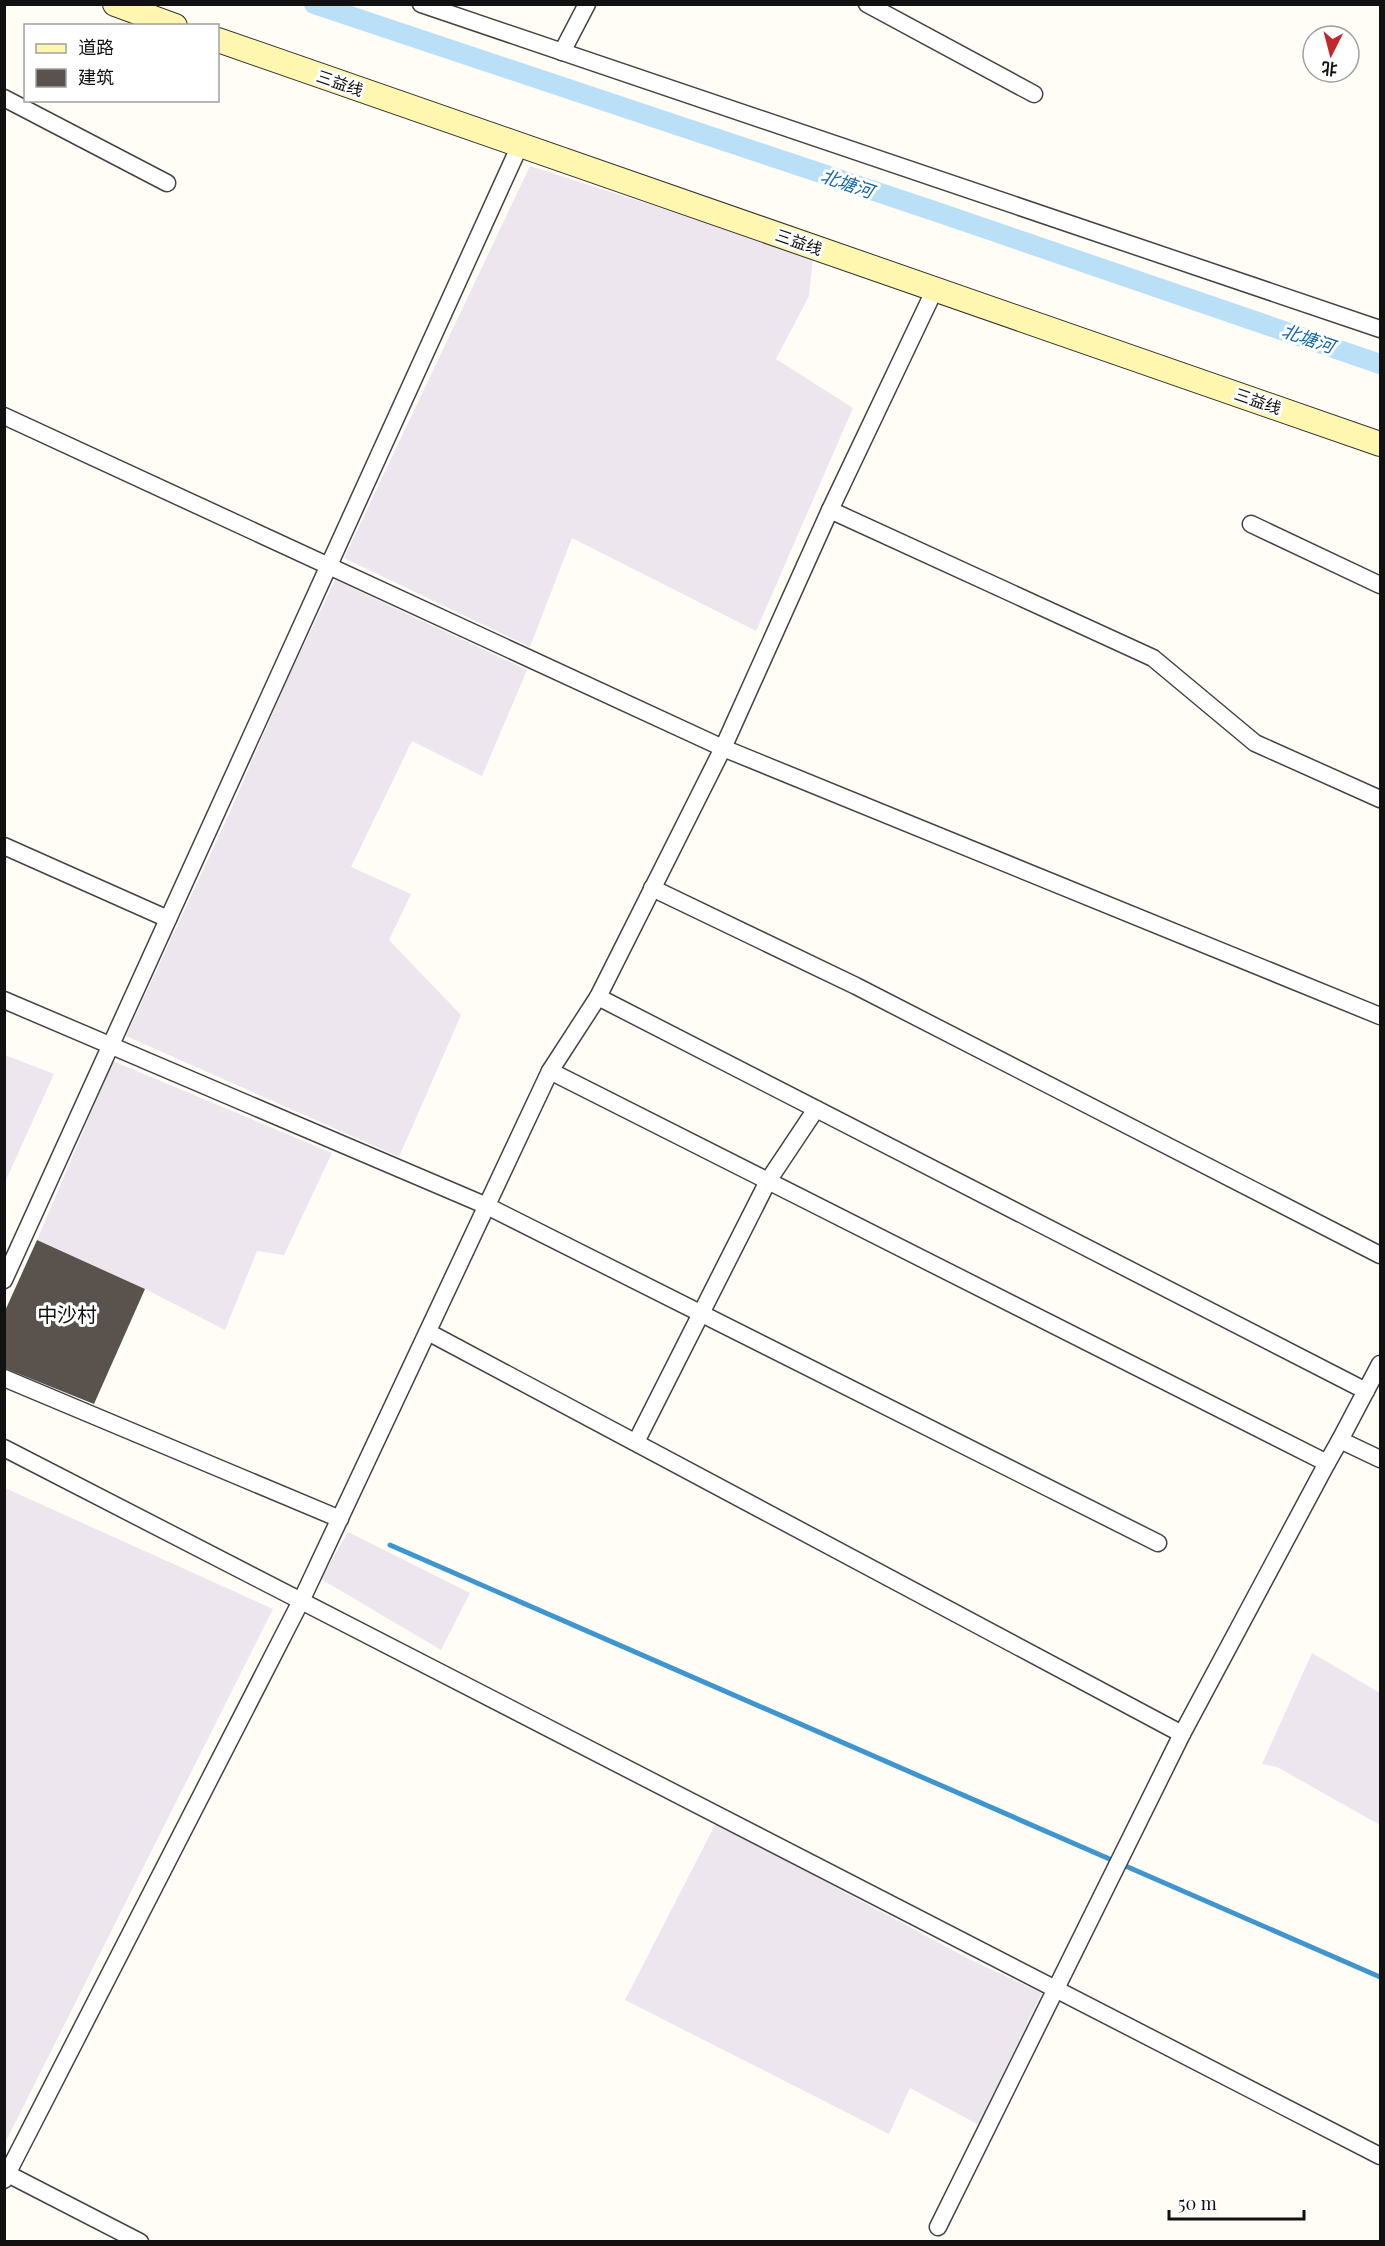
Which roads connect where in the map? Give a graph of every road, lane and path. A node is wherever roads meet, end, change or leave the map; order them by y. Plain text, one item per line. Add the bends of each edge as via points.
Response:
1 (115, 4) edge
2 (421, 4) edge
3 (587, 4) edge
4 (867, 4) edge
5 (170, 24) edge
6 (219, 40) edge
7 (562, 52) junction
8 (1034, 94) dead end
9 (4, 98) edge
10 (519, 145) junction
11 (167, 183) dead end
12 (935, 289) junction
13 (1380, 329) edge
14 (4, 416) edge
15 (1380, 444) edge
16 (830, 510) junction
17 (1251, 524) dead end
18 (329, 566) junction
19 (1380, 585) edge
20 (723, 748) junction
21 (1380, 799) edge
22 (4, 846) edge
23 (652, 888) junction
24 (168, 919) junction
25 (598, 997) junction
26 (4, 1000) edge
27 (1380, 1016) edge
28 (111, 1045) junction
29 (550, 1071) junction
30 (816, 1109) junction
31 (768, 1181) junction
32 (487, 1206) junction
33 (1380, 1255) edge
34 (4, 1280) edge
35 (700, 1313) junction
36 (428, 1332) junction
37 (1380, 1364) edge
38 (4, 1378) edge
39 (1366, 1391) junction
40 (1340, 1440) junction
41 (636, 1442) junction
42 (4, 1448) edge
43 (1380, 1459) edge
44 (1327, 1463) junction
45 (340, 1519) junction
46 (1158, 1543) dead end
47 (302, 1599) junction
48 (1182, 1734) junction
49 (1054, 1990) junction
50 (1380, 2156) edge
51 (6, 2175) edge
52 (938, 2227) dead end
53 (140, 2241) edge

1 - 5 main road
2 - 7 street
3 - 7 street
4 - 8 street
6 - 10 main road, 三益线
7 - 13 street
9 - 11 street
10 - 12 main road, 三益线
10 - 18 street
12 - 15 main road, 三益线
12 - 16 street
14 - 18 street
16 - 20 street
16 - 21 street via 1153,658 1255,743
17 - 19 street
18 - 20 street
18 - 24 street
20 - 23 street
20 - 27 street
22 - 24 street
23 - 25 street
23 - 33 street via 856,986
24 - 28 street
25 - 29 street
25 - 30 street
26 - 28 street
28 - 32 street
28 - 34 street
29 - 31 street
29 - 32 street
30 - 31 street
30 - 39 street
31 - 35 street
31 - 44 street
32 - 35 street
32 - 36 street
35 - 41 street
35 - 46 street
36 - 41 street
36 - 45 street
37 - 39 street
38 - 45 street
39 - 40 street
40 - 43 street
40 - 44 street
41 - 48 street
42 - 47 street
44 - 48 street
45 - 47 street
47 - 49 street
47 - 51 street
48 - 49 street
49 - 50 street
49 - 52 street
51 - 53 street

